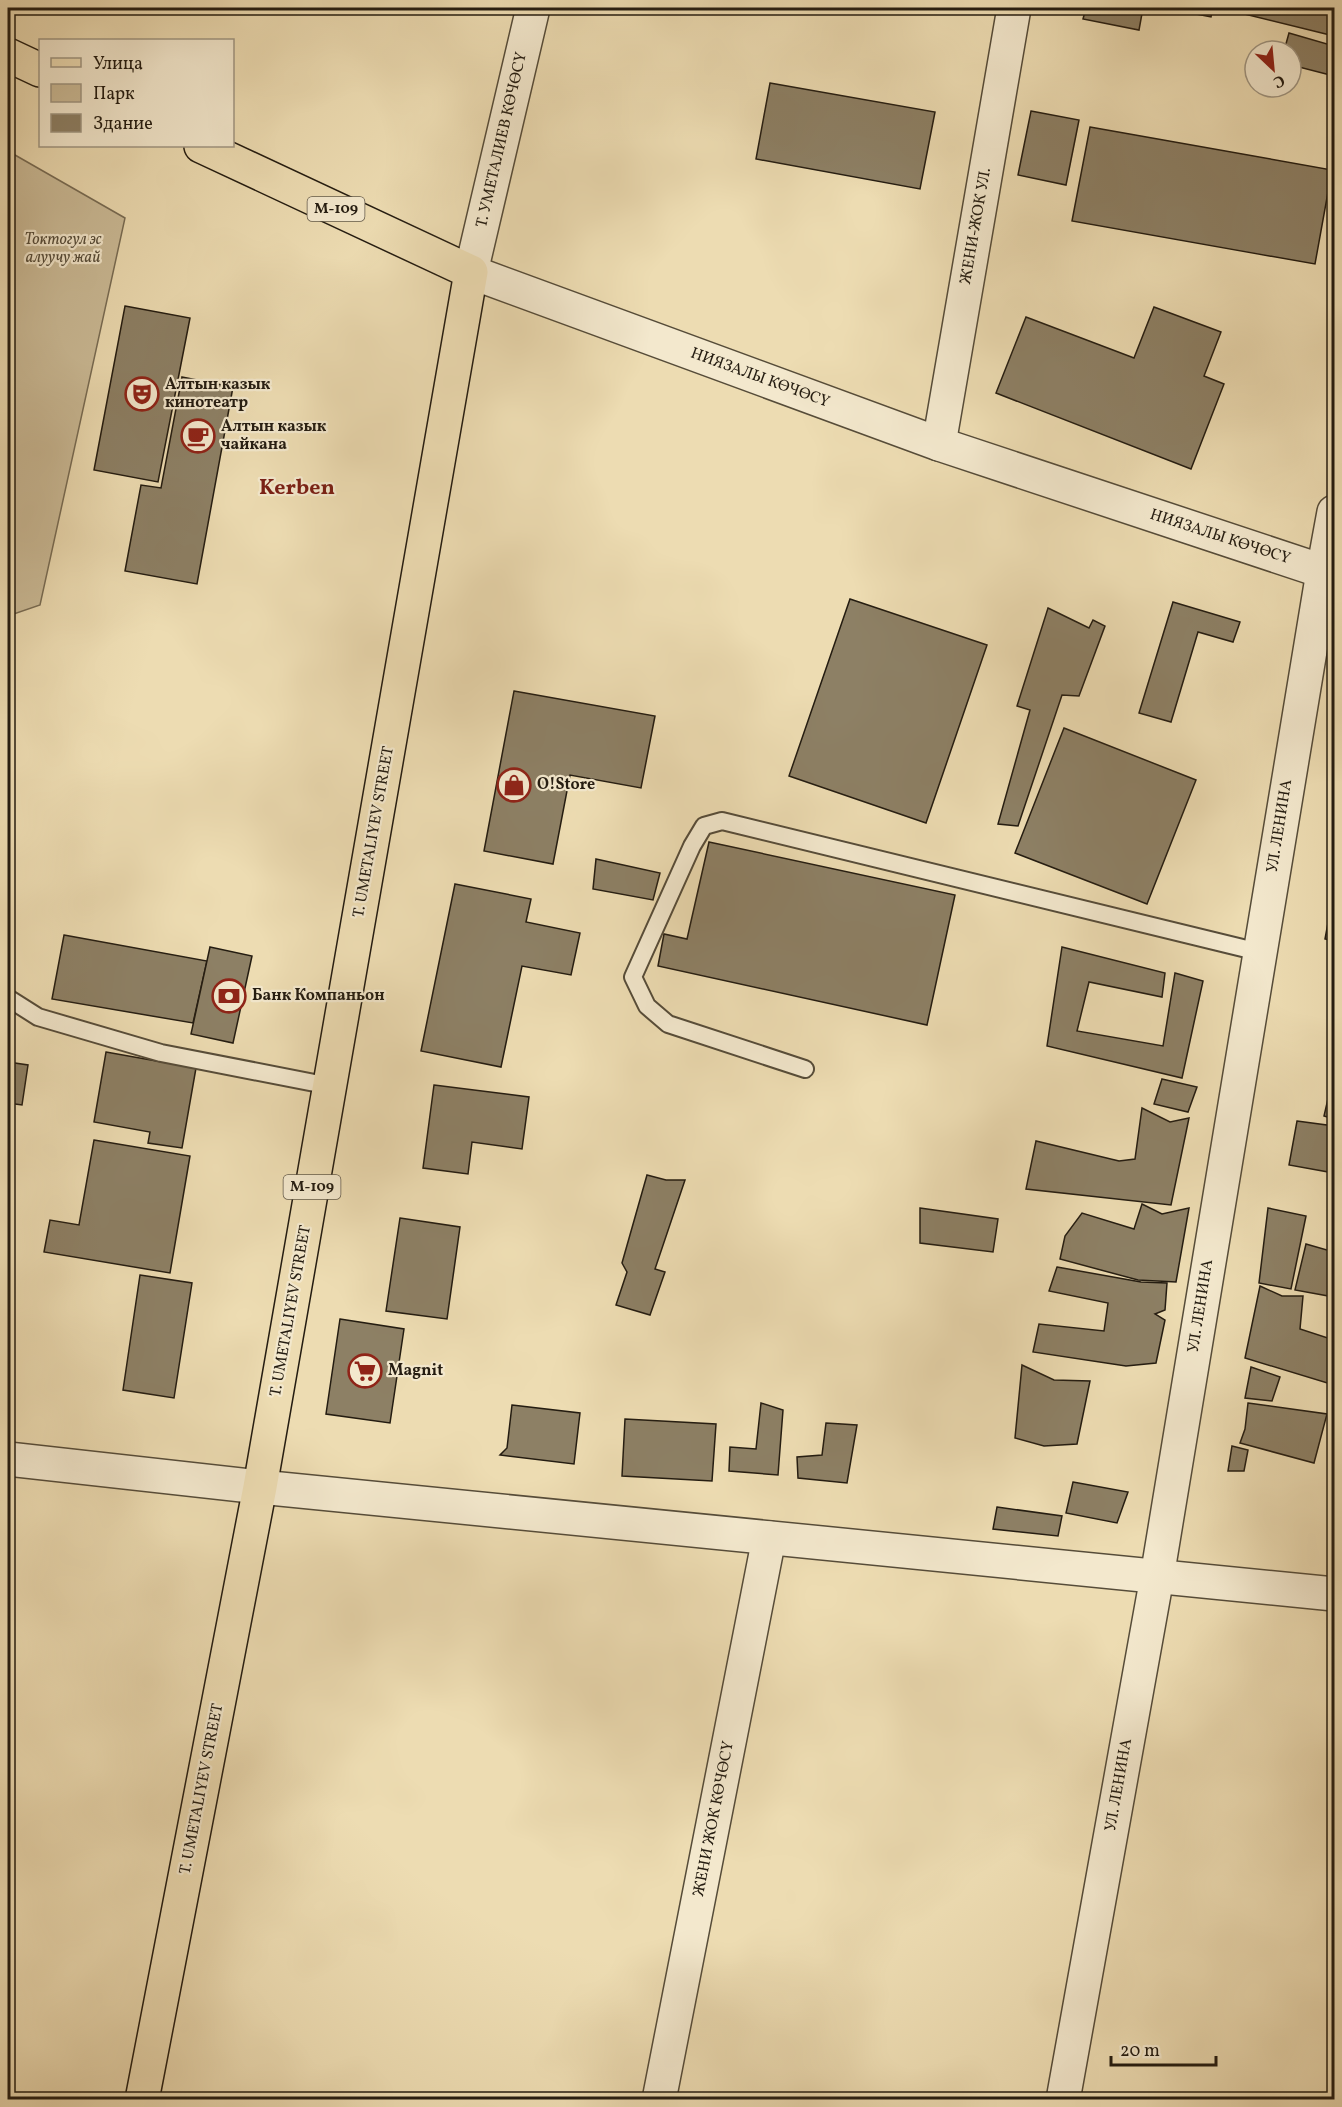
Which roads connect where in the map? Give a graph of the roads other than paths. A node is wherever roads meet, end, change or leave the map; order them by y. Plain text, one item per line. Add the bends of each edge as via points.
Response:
1 (532, 8) edge
2 (1014, 8) edge
3 (8, 55) edge
4 (39, 70) edge
5 (203, 147) edge
6 (471, 273) junction
7 (939, 444) junction
8 (1335, 512) edge
9 (1329, 573) edge
10 (1259, 952) junction
11 (8, 998) edge
12 (805, 1069) dead end
13 (330, 1086) junction
14 (8, 1459) edge
15 (260, 1487) junction
16 (768, 1538) junction
17 (1156, 1577) junction
18 (1335, 1594) edge
19 (142, 2100) edge
20 (659, 2100) edge
21 (1063, 2100) edge

1 - 6 street, Т. УМЕТАЛИЕВ КӨЧӨСҮ
2 - 7 street, ЖЕНИ-ЖОК УЛ.
3 - 4 main road
5 - 6 main road, НИЯЗАЛЫ КӨЧӨСҮ / М-109
6 - 7 street, НИЯЗАЛЫ КӨЧӨСҮ
6 - 13 main road, T. UMETALIYEV STREET / М-109
7 - 9 street, НИЯЗАЛЫ КӨЧӨСҮ
8 - 9 street, УЛ. ЛЕНИНА
9 - 10 street, УЛ. ЛЕНИНА
10 - 12 lane via 722,821 704,826 633,977 647,1006 668,1024
10 - 17 street, УЛ. ЛЕНИНА
11 - 13 lane via 38,1017 161,1053
13 - 15 main road, T. UMETALIYEV STREET / М-109
14 - 15 street
15 - 16 street
15 - 19 main road, T. UMETALIYEV STREET / М-109
16 - 17 street
16 - 20 street, ЖЕНИ ЖОК КӨЧӨСҮ
17 - 18 street
17 - 21 street, УЛ. ЛЕНИНА

